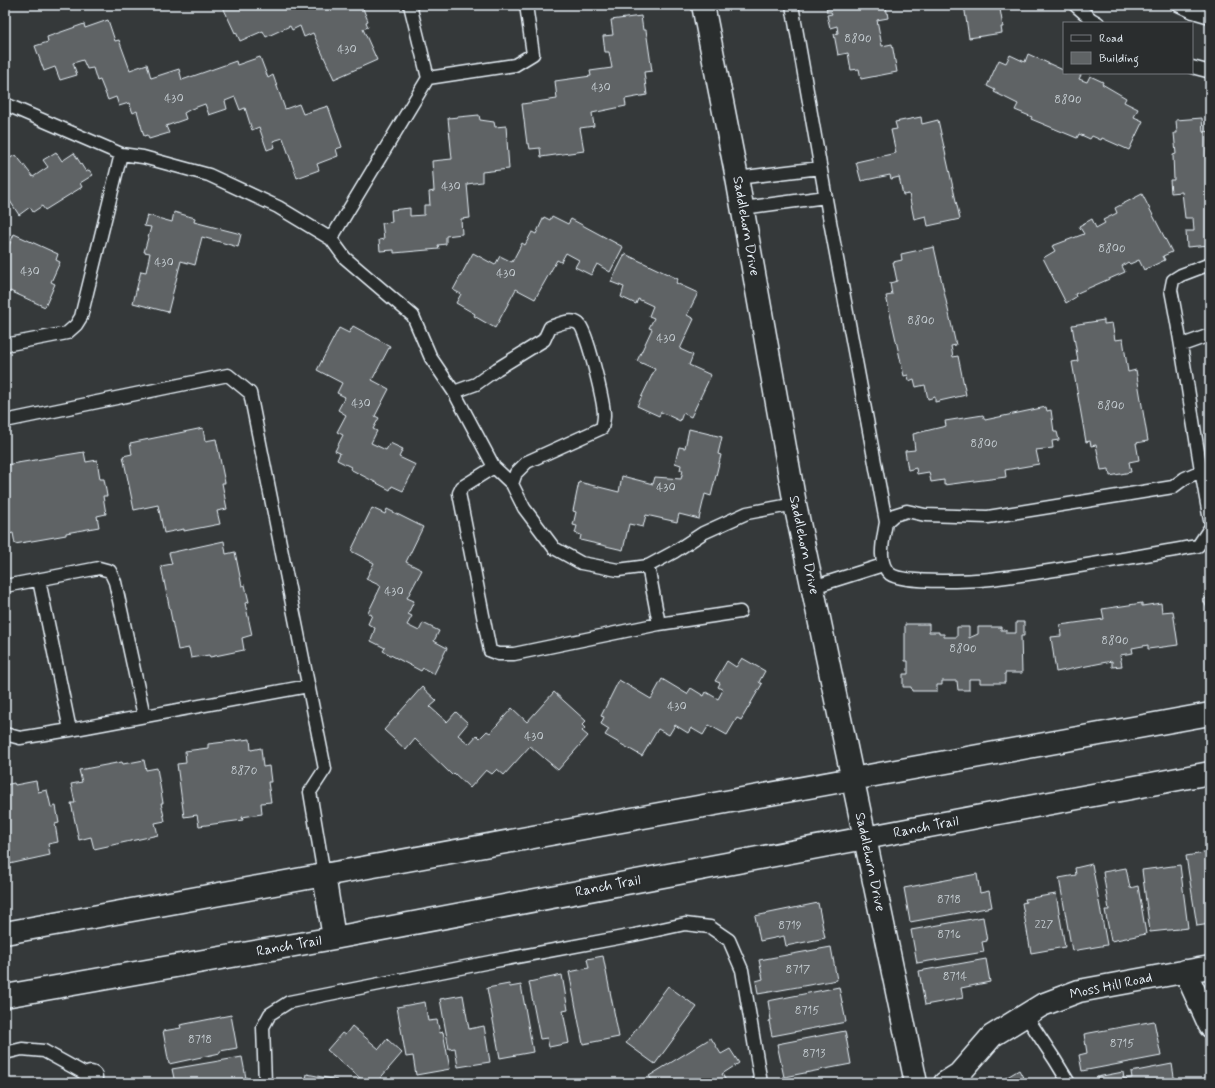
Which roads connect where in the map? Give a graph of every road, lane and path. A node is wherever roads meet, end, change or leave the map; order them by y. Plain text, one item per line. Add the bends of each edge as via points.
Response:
1 (410, 5) edge
2 (526, 5) edge
3 (703, 5) edge
4 (792, 5) edge
5 (1075, 5) edge
6 (1178, 5) edge
7 (1210, 17) edge
8 (1096, 22) edge
9 (1193, 67) edge
10 (1210, 70) edge
11 (428, 78) junction
12 (5, 104) edge
13 (120, 154) junction
14 (820, 168) junction
15 (737, 178) junction
16 (826, 197) junction
17 (743, 208) junction
18 (331, 239) junction
19 (1210, 264) edge
20 (1210, 335) edge
21 (5, 345) edge
22 (1182, 345) junction
23 (454, 392) junction
24 (5, 421) edge
25 (494, 467) junction
26 (1200, 471) junction
27 (512, 484) junction
28 (795, 504) junction
29 (1210, 520) edge
30 (886, 522) junction
31 (1210, 528) edge
32 (883, 565) junction
33 (648, 566) junction
34 (39, 580) junction
35 (5, 586) edge
36 (813, 587) junction
37 (740, 612) dead end
38 (659, 624) junction
39 (308, 686) junction
40 (1210, 714) edge
41 (144, 716) junction
42 (70, 730) junction
43 (5, 734) edge
44 (1210, 773) edge
45 (853, 779) junction
46 (865, 838) junction
47 (324, 875) junction
48 (5, 933) edge
49 (334, 938) junction
50 (1210, 966) edge
51 (1185, 971) junction
52 (32, 991) junction
53 (5, 996) edge
54 (5, 1008) edge
55 (1026, 1016) junction
56 (1210, 1026) edge
57 (5, 1053) edge
58 (90, 1080) edge
59 (265, 1083) edge
60 (761, 1083) edge
61 (916, 1083) edge
62 (945, 1083) edge
63 (1069, 1083) edge

1 - 11 lane
2 - 11 lane via 533,54 515,65
3 - 15 main road, Saddlehorn Drive
4 - 14 lane
5 - 8 lane
6 - 7 lane
9 - 10 lane
11 - 18 lane
12 - 13 lane
13 - 18 lane via 143,157 209,175 278,207
13 - 21 lane via 81,317 67,333
14 - 15 lane
14 - 16 lane
15 - 17 main road, Saddlehorn Drive
16 - 17 lane
16 - 30 lane
17 - 28 main road, Saddlehorn Drive
18 - 23 lane via 345,258 413,316 431,358
19 - 22 lane via 1173,280 1171,290
20 - 22 lane
22 - 26 lane
23 - 25 lane
23 - 27 lane via 476,384 544,340 550,327 571,321 579,324 591,352 604,416 602,428 527,462 516,473
24 - 39 lane via 228,375 250,393
25 - 27 lane
25 - 38 lane via 462,487 459,493 490,651 514,654
26 - 29 lane
26 - 30 lane via 1173,487 988,517 907,512 894,514
27 - 33 lane via 524,508 554,548 581,563 618,570
28 - 33 lane via 747,513 703,534
28 - 36 main road, Saddlehorn Drive
30 - 32 lane
31 - 32 lane via 1198,546 996,579 922,581 890,574
32 - 36 lane
33 - 38 lane
34 - 35 lane
34 - 41 lane via 100,568 110,571 115,582
34 - 42 lane
36 - 45 main road, Saddlehorn Drive
37 - 38 lane
39 - 41 lane
39 - 47 lane via 324,769 310,792
40 - 45 main road
41 - 42 lane
42 - 43 lane via 20,738
44 - 46 main road, Ranch Trail
45 - 46 main road, Saddlehorn Drive
45 - 47 main road
46 - 49 main road, Ranch Trail
46 - 61 main road, Saddlehorn Drive
47 - 48 main road
47 - 49 main road
49 - 52 main road, Ranch Trail
50 - 51 main road, Moss Hill Road
51 - 55 main road, Moss Hill Road via 1079,990
51 - 56 main road
52 - 53 main road, Ranch Trail
52 - 54 main road
55 - 62 main road, Moss Hill Road via 992,1036 959,1074
55 - 63 lane
57 - 58 lane via 22,1049 44,1051
59 - 60 lane via 263,1027 270,1014 289,1002 685,924 710,927 729,940 742,970

